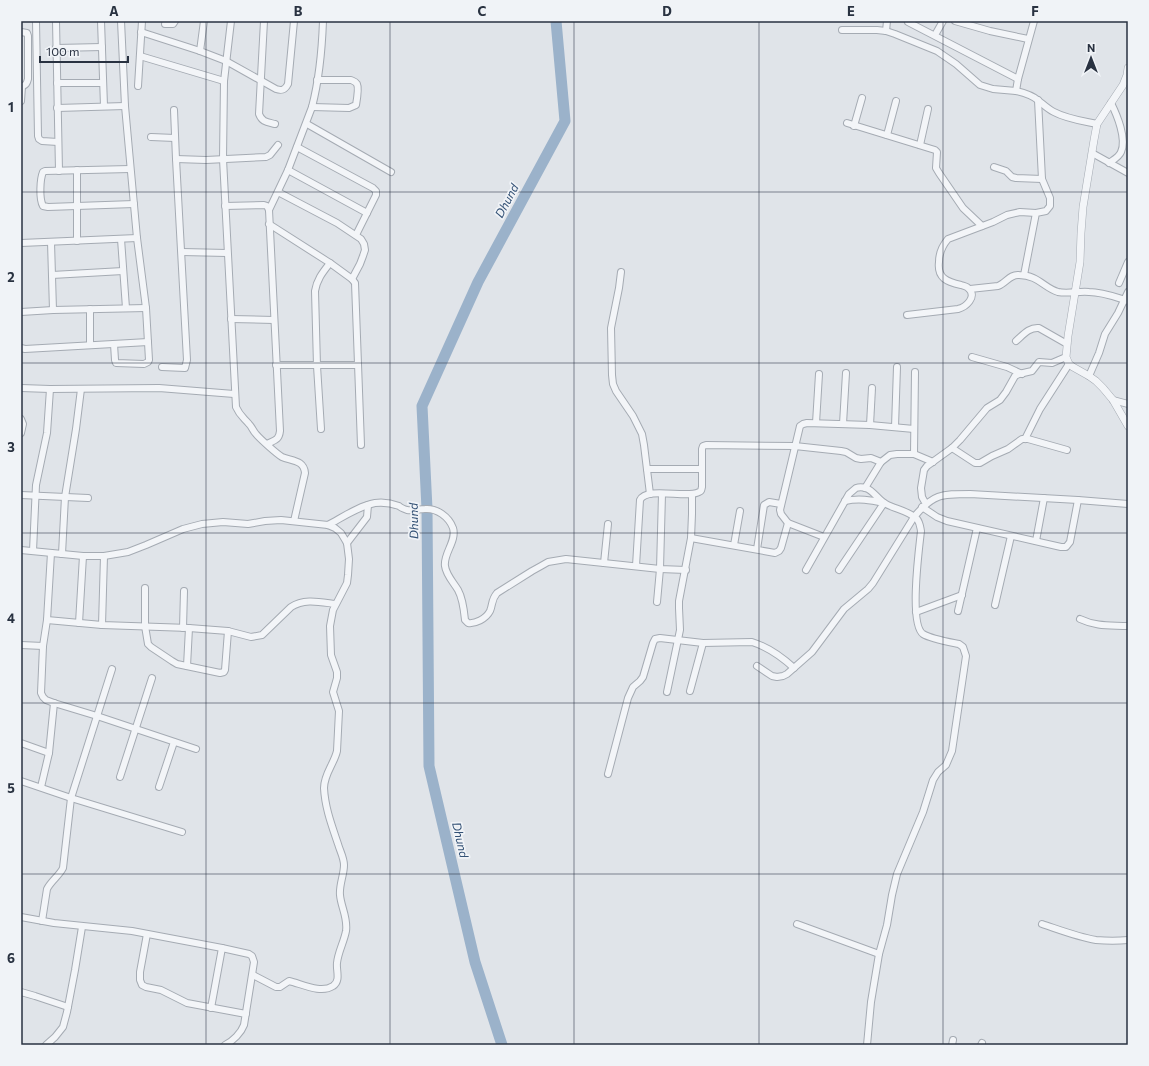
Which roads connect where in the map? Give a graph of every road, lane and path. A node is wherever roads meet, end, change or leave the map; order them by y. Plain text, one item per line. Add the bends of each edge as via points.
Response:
1 (36, 21) edge
2 (56, 21) edge
3 (101, 21) edge
4 (121, 21) edge
5 (142, 21) edge
6 (175, 21) edge
7 (204, 21) edge
8 (231, 21) edge
9 (264, 21) edge
10 (294, 21) edge
11 (323, 21) edge
12 (886, 21) edge
13 (943, 21) edge
14 (955, 21) edge
15 (1034, 21) edge
16 (908, 22) edge
17 (166, 24) dead end
18 (842, 30) dead end
19 (886, 31) junction
20 (21, 32) edge
21 (141, 32) junction
22 (935, 35) junction
23 (1028, 39) junction
24 (102, 47) junction
25 (56, 48) junction
26 (200, 51) junction
27 (140, 56) junction
28 (226, 62) junction
29 (1128, 68) edge
30 (21, 71) edge
31 (28, 72) junction
32 (1018, 79) junction
33 (317, 80) junction
34 (224, 81) junction
35 (261, 81) junction
36 (57, 83) junction
37 (103, 83) junction
38 (22, 86) edge
39 (138, 86) dead end
40 (1016, 91) junction
41 (862, 98) dead end
42 (1038, 100) junction
43 (21, 101) edge
44 (896, 101) dead end
45 (1111, 103) junction
46 (104, 106) junction
47 (125, 106) junction
48 (312, 107) junction
49 (58, 108) junction
50 (928, 109) dead end
51 (174, 110) dead end
52 (847, 123) dead end
53 (275, 124) dead end
54 (307, 124) junction
55 (1097, 124) junction
56 (854, 126) junction
57 (887, 135) junction
58 (151, 137) dead end
59 (175, 138) junction
60 (58, 142) junction
61 (278, 145) dead end
62 (920, 145) junction
63 (297, 147) junction
64 (1092, 153) junction
65 (176, 159) junction
66 (223, 159) junction
67 (1109, 163) junction
68 (994, 167) dead end
69 (130, 169) junction
70 (77, 170) junction
71 (288, 170) junction
72 (59, 171) junction
73 (392, 172) dead end
74 (1128, 173) edge
75 (1042, 179) junction
76 (278, 192) junction
77 (134, 204) junction
78 (77, 206) junction
79 (225, 206) junction
80 (269, 210) junction
81 (367, 213) junction
82 (1036, 213) junction
83 (269, 224) junction
84 (982, 226) junction
85 (356, 234) junction
86 (137, 238) junction
87 (121, 239) junction
88 (77, 240) junction
89 (51, 242) junction
90 (21, 243) edge
91 (182, 252) junction
92 (227, 253) junction
93 (1128, 262) edge
94 (330, 263) junction
95 (123, 271) junction
96 (621, 272) dead end
97 (52, 275) junction
98 (1024, 275) junction
99 (352, 279) junction
100 (1119, 283) dead end
101 (970, 289) junction
102 (1075, 292) junction
103 (1128, 292) edge
104 (1126, 300) edge
105 (126, 308) junction
106 (146, 308) junction
107 (90, 309) junction
108 (53, 310) junction
109 (21, 312) edge
110 (907, 315) dead end
111 (231, 319) junction
112 (274, 320) junction
113 (1016, 341) dead end
114 (148, 342) junction
115 (114, 344) junction
116 (1066, 344) junction
117 (90, 345) junction
118 (21, 348) edge
119 (972, 357) dead end
120 (1068, 361) junction
121 (276, 365) junction
122 (317, 366) junction
123 (358, 366) junction
124 (162, 367) dead end
125 (896, 367) dead end
126 (915, 372) dead end
127 (846, 373) dead end
128 (819, 374) dead end
129 (1022, 374) junction
130 (1089, 376) junction
131 (21, 388) edge
132 (872, 388) dead end
133 (50, 389) junction
134 (81, 389) junction
135 (234, 394) junction
136 (1113, 400) junction
137 (1128, 404) edge
138 (21, 419) edge
139 (816, 423) junction
140 (843, 424) junction
141 (870, 425) junction
142 (1128, 426) edge
143 (895, 427) junction
144 (914, 428) junction
145 (322, 430) dead end
146 (21, 433) edge
147 (1025, 439) junction
148 (267, 444) junction
149 (361, 445) dead end
150 (795, 446) junction
151 (952, 448) junction
152 (1067, 450) dead end
153 (914, 454) junction
154 (881, 462) junction
155 (933, 462) junction
156 (647, 469) junction
157 (702, 469) junction
158 (866, 488) junction
159 (650, 494) junction
160 (662, 494) junction
161 (692, 494) junction
162 (21, 495) edge
163 (35, 496) junction
164 (65, 497) junction
165 (88, 498) dead end
166 (1044, 498) junction
167 (1078, 500) junction
168 (845, 501) junction
169 (923, 502) junction
170 (884, 503) junction
171 (781, 504) junction
172 (1128, 504) edge
173 (368, 505) junction
174 (740, 511) dead end
175 (911, 515) junction
176 (294, 521) junction
177 (788, 523) junction
178 (328, 524) junction
179 (608, 524) dead end
180 (977, 528) junction
181 (1011, 536) junction
182 (824, 537) junction
183 (691, 538) junction
184 (1036, 541) junction
185 (347, 543) junction
186 (734, 545) junction
187 (757, 549) junction
188 (21, 550) edge
189 (33, 551) junction
190 (51, 553) junction
191 (62, 554) junction
192 (83, 556) junction
193 (104, 556) junction
194 (604, 563) junction
195 (636, 566) junction
196 (660, 569) junction
197 (686, 570) junction
198 (806, 570) dead end
199 (839, 570) dead end
200 (145, 588) dead end
201 (184, 591) dead end
202 (962, 595) junction
203 (657, 602) dead end
204 (335, 604) junction
205 (996, 606) dead end
206 (916, 612) junction
207 (958, 612) dead end
208 (1080, 618) dead end
209 (47, 620) junction
210 (79, 623) junction
211 (102, 625) junction
212 (145, 626) junction
213 (1128, 626) edge
214 (186, 628) junction
215 (228, 632) junction
216 (679, 640) junction
217 (703, 643) junction
218 (21, 645) edge
219 (43, 646) junction
220 (187, 666) junction
221 (757, 666) dead end
222 (112, 668) dead end
223 (794, 668) junction
224 (152, 678) dead end
225 (690, 691) dead end
226 (667, 692) dead end
227 (54, 703) junction
228 (97, 716) junction
229 (135, 729) junction
230 (174, 742) junction
231 (21, 743) edge
232 (196, 749) dead end
233 (49, 753) junction
234 (608, 774) dead end
235 (120, 777) dead end
236 (21, 780) edge
237 (41, 787) junction
238 (159, 787) dead end
239 (71, 798) junction
240 (182, 832) dead end
241 (21, 917) edge
242 (42, 921) junction
243 (797, 924) dead end
244 (1042, 924) dead end
245 (82, 926) junction
246 (147, 934) junction
247 (1128, 940) edge
248 (222, 948) junction
249 (879, 954) junction
250 (253, 976) junction
251 (21, 992) edge
252 (68, 1007) junction
253 (210, 1008) junction
254 (246, 1014) junction
255 (46, 1045) edge
256 (225, 1045) edge
257 (866, 1045) edge

1 - 60 street via 38,136 42,141
2 - 25 street
3 - 24 street
4 - 47 street
5 - 21 street
6 - 17 street via 173,24
7 - 26 street
8 - 28 street
9 - 35 street
10 - 35 street via 286,88 280,90
11 - 33 street
12 - 19 street
13 - 22 street
14 - 23 street
15 - 23 street
16 - 22 street
18 - 19 street
19 - 40 street via 937,51 980,85
20 - 31 street via 27,33 28,36
21 - 26 street
21 - 27 street
22 - 32 street
23 - 32 street
24 - 25 street
24 - 37 street
25 - 36 street
26 - 28 street
27 - 34 street
27 - 39 street
28 - 34 street
28 - 35 street
29 - 45 street via 1123,85
30 - 31 street
31 - 38 street via 27,83
32 - 40 street
33 - 48 street
33 - 48 street via 355,82 357,101 349,108
34 - 66 street
35 - 53 street via 259,114 264,121
36 - 37 street
36 - 49 street
37 - 46 street
38 - 43 street
40 - 42 street via 1029,94
41 - 56 street
42 - 55 street via 1054,112
42 - 75 street
44 - 57 street
45 - 55 street
45 - 67 street via 1122,135 1122,152
46 - 47 street
46 - 49 street
47 - 69 street
48 - 54 street
49 - 60 street
50 - 62 street
51 - 59 street
52 - 56 street
54 - 63 street
54 - 73 street
55 - 64 street
56 - 57 street
57 - 62 street
58 - 59 street
59 - 65 street
60 - 72 street
61 - 66 street via 266,157
62 - 84 street via 937,152 936,168 939,173 963,208
63 - 71 street
63 - 81 street via 373,188 376,195
64 - 67 street
64 - 102 street via 1083,207 1080,262
65 - 66 street
65 - 91 street
66 - 79 street
67 - 74 street
68 - 75 street via 1006,171 1012,177
69 - 70 street
69 - 77 street
70 - 72 street
70 - 78 street
71 - 76 street
71 - 81 street
72 - 78 street via 43,172 43,206
75 - 82 street via 1050,198 1050,206 1046,211
76 - 80 street
76 - 85 street
77 - 78 street
77 - 86 street
78 - 88 street
79 - 80 street via 261,204
79 - 92 street
80 - 83 street
81 - 85 street
82 - 84 street via 1020,212 1007,215
82 - 98 street
83 - 94 street
83 - 112 street
84 - 101 street via 948,239 940,252 938,263 941,276
85 - 99 street via 362,239 365,250
86 - 87 street
86 - 106 street
87 - 88 street
87 - 95 street
88 - 89 street
89 - 90 street
89 - 97 street
91 - 92 street
91 - 124 street via 187,365 185,368
92 - 111 street
93 - 100 street
94 - 99 street
94 - 122 street via 316,283
95 - 97 street
95 - 105 street
96 - 156 street via 611,328 613,384 634,416 642,434
97 - 108 street
98 - 101 street via 1013,275 1002,285
98 - 102 street via 1057,291
99 - 123 street via 356,288
101 - 110 street via 970,302 964,308
102 - 104 street via 1100,292
102 - 116 street
103 - 104 street
104 - 130 street via 1105,334
105 - 106 street
105 - 107 street
106 - 114 street
107 - 108 street
107 - 117 street
108 - 109 street
111 - 112 street
111 - 135 street
112 - 121 street
113 - 116 street via 1031,329 1039,328
114 - 115 street
114 - 115 street via 149,360 144,364 116,363
115 - 117 street
116 - 120 street
117 - 118 street
119 - 129 street
120 - 129 street via 1039,362 1032,371
120 - 130 street
120 - 147 street
121 - 122 street
121 - 148 street via 280,431 277,439
122 - 123 street
122 - 145 street
123 - 149 street
125 - 143 street
126 - 144 street
127 - 140 street
128 - 139 street
129 - 151 street via 1015,376 1000,400 987,408
130 - 136 street
131 - 133 street
132 - 141 street
133 - 134 street
133 - 163 street via 47,433
134 - 135 street via 158,388
134 - 164 street
135 - 148 street via 238,412 257,436
136 - 137 street
136 - 142 street
138 - 146 street
139 - 140 street
139 - 150 street via 807,422 800,426
140 - 141 street
141 - 143 street
143 - 144 street
144 - 153 street
147 - 151 street via 980,463 972,462
147 - 152 street
148 - 176 street via 282,456 303,464 305,468
150 - 154 street via 841,451 856,458 871,458
150 - 157 street via 706,445 702,449
150 - 171 street
151 - 155 street
153 - 154 street via 897,454
153 - 155 street
154 - 158 street
155 - 169 street via 924,470 921,488
156 - 157 street
156 - 159 street
157 - 161 street via 701,490
158 - 168 street via 856,488
158 - 170 street
159 - 160 street
159 - 195 street via 640,500
160 - 161 street
160 - 196 street
161 - 183 street
162 - 163 street
163 - 164 street
163 - 189 street
164 - 165 street
164 - 191 street
166 - 167 street
166 - 169 street via 953,494 937,496
166 - 184 street
167 - 172 street
167 - 184 street via 1070,542 1066,547
168 - 170 street via 868,499
168 - 182 street
169 - 175 street
169 - 180 street via 937,517
170 - 175 street
170 - 199 street
171 - 177 street via 781,514
171 - 187 street via 769,502 764,505
173 - 178 street
173 - 185 street via 367,517
173 - 194 street via 390,503 412,511 432,509 444,516 454,532 445,567 460,595 465,620 472,624 488,614 493,597 497,593 548,562 566,559
174 - 186 street
175 - 206 street via 919,521 921,531
175 - 223 street via 873,583 844,609 812,652
176 - 178 street
176 - 193 street via 273,520 248,524 223,522 192,526 128,552
177 - 182 street
177 - 187 street via 779,551
178 - 185 street via 341,533
179 - 194 street
180 - 181 street
180 - 202 street
181 - 184 street
181 - 205 street
182 - 198 street
183 - 186 street
183 - 197 street
185 - 204 street via 347,583
186 - 187 street
188 - 189 street
189 - 190 street
190 - 191 street
190 - 209 street
191 - 192 street
192 - 193 street
192 - 210 street
193 - 211 street
194 - 195 street
195 - 196 street
196 - 197 street
196 - 203 street
197 - 216 street via 679,601
200 - 212 street
201 - 214 street
202 - 206 street
202 - 207 street
204 - 215 street via 296,604 257,637 251,638
204 - 250 street via 330,626 331,655 337,672 333,692 339,711 337,751 326,776 324,788 327,810 344,864 340,896 346,919 346,932 337,964 338,978 330,988 319,989 289,981 276,987
206 - 249 street via 919,630 929,636 959,644 963,647 966,664 952,751 946,765 933,780 923,812 900,865
208 - 213 street via 1096,625
209 - 210 street
209 - 219 street
210 - 211 street
211 - 212 street
212 - 214 street
212 - 220 street via 146,640 151,647 172,661
214 - 215 street
214 - 220 street
215 - 220 street via 224,672
216 - 217 street
216 - 226 street
216 - 234 street via 660,638 653,643 643,677 633,687 628,698
217 - 223 street via 757,643
217 - 225 street
218 - 219 street
219 - 227 street via 41,693 42,697
221 - 223 street via 777,677
222 - 228 street
224 - 229 street
227 - 228 street
227 - 233 street
228 - 229 street
228 - 239 street
229 - 230 street
229 - 235 street
230 - 232 street
230 - 238 street
231 - 233 street
233 - 237 street
236 - 237 street
237 - 239 street
239 - 240 street
239 - 242 street via 63,868 47,889
241 - 242 street
242 - 245 street
243 - 249 street
244 - 247 street via 1096,940
245 - 246 street
245 - 252 street
246 - 248 street
246 - 253 street via 140,972 142,985 161,990 187,1003
248 - 250 street via 246,952 252,956
248 - 253 street
249 - 257 street
250 - 254 street
251 - 252 street
252 - 255 street via 63,1027
253 - 254 street
254 - 256 street via 242,1030

